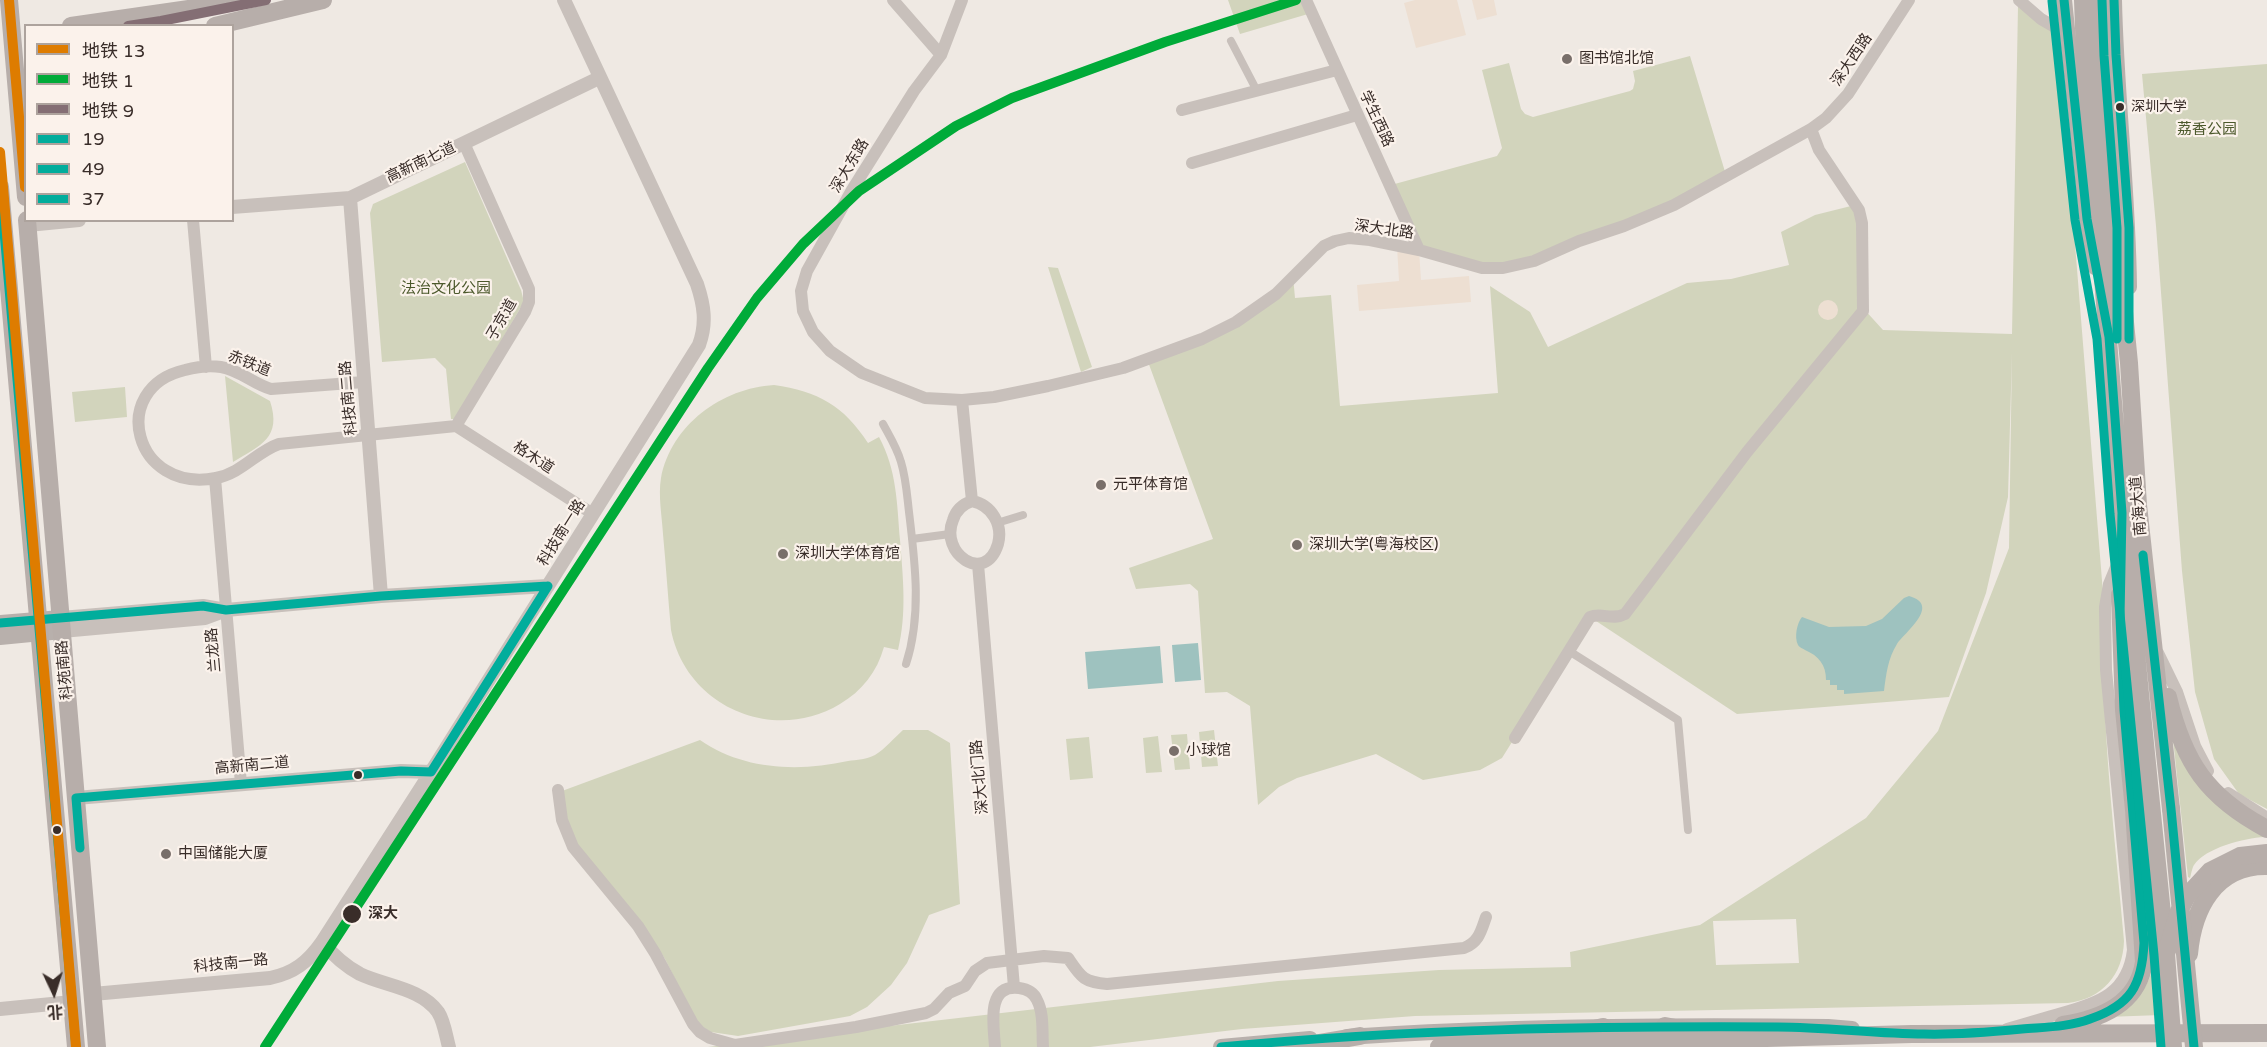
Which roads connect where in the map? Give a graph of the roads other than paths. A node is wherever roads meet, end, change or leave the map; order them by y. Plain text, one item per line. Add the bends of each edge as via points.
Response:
1 (9, 0) edge
2 (234, 0) edge
3 (323, 0) edge
4 (564, 0) edge
5 (893, 0) edge
6 (962, 0) edge
7 (1306, 0) edge
8 (1909, 0) edge
9 (2019, 0) edge
10 (2064, 0) edge
11 (2083, 0) edge
12 (2098, 0) edge
13 (2114, 0) edge
14 (85, 24) edge
15 (223, 24) edge
16 (2067, 34) junction
17 (13, 41) edge
18 (1231, 41) dead end
19 (941, 55) junction
20 (1337, 70) junction
21 (599, 78) junction
22 (1257, 91) junction
23 (1182, 110) dead end
24 (1357, 115) junction
25 (1811, 129) junction
26 (464, 143) junction
27 (1192, 163) dead end
28 (24, 173) edge
29 (0, 187) edge
30 (350, 198) junction
31 (234, 207) edge
32 (45, 222) edge
33 (193, 222) edge
34 (28, 223) edge
35 (2, 226) edge
36 (1419, 250) junction
37 (2109, 337) junction
38 (2129, 363) junction
39 (206, 367) junction
40 (364, 382) junction
41 (962, 400) junction
42 (883, 424) dead end
43 (456, 426) junction
44 (368, 435) junction
45 (215, 478) junction
46 (972, 501) junction
47 (2122, 513) junction
48 (593, 514) junction
49 (1023, 515) dead end
50 (997, 523) junction
51 (950, 534) junction
52 (912, 540) junction
53 (2121, 555) junction
54 (978, 564) junction
55 (548, 586) junction
56 (381, 596) junction
57 (226, 610) junction
58 (0, 623) edge
59 (2151, 623) junction
60 (62, 625) junction
61 (39, 627) junction
62 (0, 637) edge
63 (1569, 651) junction
64 (2158, 653) junction
65 (906, 663) dead end
66 (1515, 738) dead end
67 (431, 771) junction
68 (241, 784) junction
69 (558, 790) dead end
70 (76, 798) junction
71 (2143, 809) junction
72 (2267, 818) edge
73 (2267, 829) edge
74 (1688, 830) dead end
75 (2265, 862) edge
76 (1486, 917) dead end
77 (321, 942) junction
78 (2166, 954) junction
79 (1012, 959) junction
80 (2188, 970) junction
81 (1014, 987) junction
82 (93, 994) junction
83 (72, 1002) junction
84 (0, 1009) edge
85 (1665, 1026) junction
86 (1603, 1027) junction
87 (1993, 1033) junction
88 (1912, 1034) junction
89 (2263, 1034) edge
90 (1360, 1036) junction
91 (1728, 1039) junction
92 (1527, 1045) junction
93 (76, 1047) edge
94 (97, 1047) edge
95 (449, 1047) edge
96 (995, 1047) edge
97 (1043, 1047) edge
98 (1221, 1047) edge
99 (1295, 1047) edge
100 (1438, 1047) edge
101 (2173, 1047) edge
102 (2194, 1047) edge

1 - 17 main road
2 - 14 main road
3 - 15 main road
4 - 21 street, 科技南一路
5 - 19 street
6 - 19 street, 深大东路
7 - 20 street, 学生西路
8 - 25 street, 深大西路 via 1848,94
9 - 16 street
10 - 16 main road
11 - 37 main road, 南海大道
12 - 38 main road, 南海大道 via 2100,66
13 - 38 main road via 2129,228
16 - 37 main road via 2087,219
17 - 28 main road
18 - 22 street
19 - 41 street, 深大东路 via 852,190 807,271 801,291 803,311 813,332 830,351 862,373 924,398
20 - 22 street
20 - 24 street, 学生西路
21 - 26 street, 高新南七道
21 - 48 street, 科技南一路 via 697,284 705,317 694,354
22 - 23 street
24 - 27 street
24 - 36 street, 学生西路
25 - 36 street, 深大北路 via 1674,205 1534,261 1482,268
25 - 63 street via 1819,150 1859,210 1863,311 1747,452 1632,607 1619,618 1597,614 1590,617
26 - 30 street, 高新南七道
26 - 43 street, 子京道 via 530,298
29 - 35 main road, 科苑南路
30 - 31 street, 高新南七道
30 - 40 street, 科技南二路
32 - 34 street
33 - 39 street
34 - 60 main road, 科苑南路
35 - 61 main road, 科苑南路
36 - 41 street, 深大北路 via 1370,240 1335,240 1324,246 1276,294 1236,322 1202,339 1123,368 994,397
37 - 47 main road, 南海大道
38 - 59 main road, 南海大道 via 2138,505
39 - 40 street, 赤铁道 via 231,369 271,389
39 - 45 street, 赤铁道 via 180,371 156,384 141,406 139,428 146,452 165,472 188,479
40 - 44 street, 科技南二路
41 - 46 street
42 - 52 street via 902,463
43 - 44 street
43 - 48 street, 格木道
44 - 45 street, 赤铁道 via 279,444 243,468
44 - 56 street, 科技南二路
45 - 57 street, 兰龙路
46 - 50 street via 985,506
46 - 51 street via 959,509
47 - 53 main road
47 - 71 main road, 南海大道
48 - 55 street, 科技南一路
49 - 50 street
50 - 54 street via 997,548 989,559
51 - 52 street
51 - 54 street via 960,556
52 - 65 street via 915,626
53 - 71 main road via 2124,710
53 - 87 street via 2105,607 2106,670 2132,963 2119,985 2096,1003
54 - 79 street, 深大北门路
55 - 56 street
55 - 67 street, 科技南一路
56 - 57 street
57 - 60 street via 204,618
57 - 68 street, 兰龙路
58 - 61 main road
59 - 64 main road
59 - 80 main road, 南海大道, bridge
60 - 61 main road
60 - 70 main road, 科苑南路
61 - 62 main road
61 - 83 main road, 科苑南路
63 - 66 street
63 - 74 street via 1678,720
64 - 72 street via 2204,765 2229,795
64 - 73 main road via 2177,732 2199,775 2216,795
67 - 68 street, 高新南二道
67 - 77 street, 科技南一路
68 - 70 street, 高新南二道
69 - 79 street via 562,820 573,847 638,926 693,1024 710,1038 745,1045 918,1016 965,986 981,966
70 - 82 main road, 科苑南路
71 - 78 main road, 南海大道
71 - 87 main road via 2145,943 2138,984 2124,1002 2088,1020
75 - 78 main road, bridge via 2240,856 2224,862 2197,882 2179,911
75 - 80 main road via 2232,875 2208,894 2194,921
76 - 79 street via 1473,944 1464,948 1107,984 1091,983 1080,976 1068,958 1056,955
77 - 82 street, 科技南一路 via 306,962 282,975
77 - 95 street via 342,963 362,975 429,1002 439,1014
78 - 101 main road, 南海大道, bridge
79 - 81 street, 深大北门路
80 - 102 main road, 南海大道, bridge
81 - 96 street via 995,1001
81 - 97 street via 1032,993 1039,1003
82 - 94 main road, 科苑南路
83 - 84 street
83 - 93 main road, 科苑南路
85 - 86 main road
85 - 88 main road via 1828,1027
85 - 91 main road
86 - 90 main road
86 - 92 main road
87 - 88 main road
87 - 89 main road
88 - 91 main road
90 - 98 main road
90 - 99 main road
91 - 92 main road
92 - 100 main road

